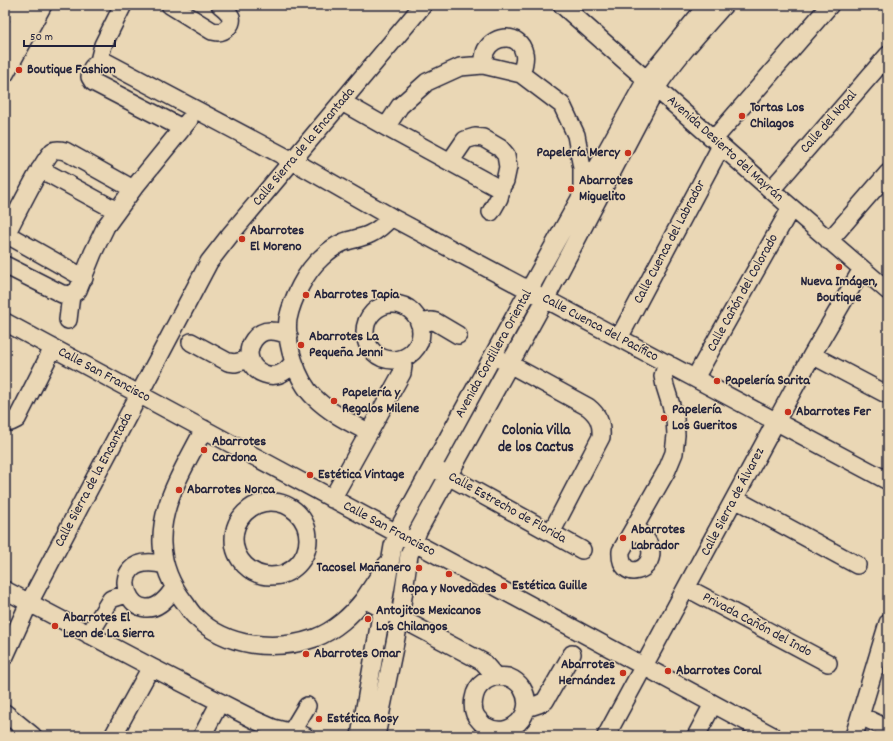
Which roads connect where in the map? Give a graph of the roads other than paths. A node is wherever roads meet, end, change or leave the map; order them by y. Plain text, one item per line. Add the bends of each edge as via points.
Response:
1 (43, 5) edge
2 (123, 5) edge
3 (170, 5) edge
4 (220, 5) edge
5 (423, 5) edge
6 (562, 5) edge
7 (724, 5) edge
8 (830, 5) edge
9 (5, 8) edge
10 (698, 8) edge
11 (27, 16) edge
12 (5, 48) edge
13 (888, 55) edge
14 (99, 62) junction
15 (483, 65) junction
16 (5, 74) edge
17 (522, 74) junction
18 (651, 84) junction
19 (342, 102) junction
20 (196, 110) junction
21 (386, 127) junction
22 (182, 128) junction
23 (718, 142) junction
24 (292, 161) junction
25 (450, 162) junction
26 (40, 169) junction
27 (888, 173) edge
28 (502, 186) junction
29 (133, 189) junction
30 (771, 190) junction
31 (582, 196) junction
32 (791, 208) junction
33 (117, 210) junction
34 (491, 212) dead end
35 (391, 217) junction
36 (5, 235) edge
37 (829, 241) junction
38 (5, 265) edge
39 (862, 269) junction
40 (84, 278) junction
41 (529, 290) junction
42 (888, 291) edge
43 (71, 295) junction
44 (546, 298) junction
45 (68, 320) dead end
46 (5, 322) edge
47 (419, 323) junction
48 (458, 335) dead end
49 (289, 336) junction
50 (619, 338) junction
51 (191, 342) dead end
52 (54, 348) junction
53 (812, 355) junction
54 (493, 356) junction
55 (250, 359) junction
56 (401, 359) junction
57 (294, 362) junction
58 (667, 363) junction
59 (509, 364) junction
60 (695, 378) junction
61 (139, 394) junction
62 (886, 394) dead end
63 (8, 420) edge
64 (777, 421) junction
65 (204, 429) junction
66 (368, 432) junction
67 (432, 467) junction
68 (448, 476) junction
69 (300, 481) junction
70 (888, 481) edge
71 (332, 498) junction
72 (735, 499) junction
73 (288, 505) junction
74 (636, 526) dead end
75 (397, 533) junction
76 (551, 533) junction
77 (413, 542) junction
78 (582, 550) dead end
79 (391, 559) junction
80 (165, 565) junction
81 (856, 565) dead end
82 (174, 588) junction
83 (687, 588) junction
84 (5, 590) edge
85 (127, 594) junction
86 (364, 599) junction
87 (29, 603) junction
88 (382, 609) junction
89 (400, 618) junction
90 (888, 623) edge
91 (89, 635) junction
92 (572, 654) dead end
93 (5, 656) edge
94 (828, 663) dead end
95 (151, 667) junction
96 (644, 667) junction
97 (495, 676) junction
98 (220, 702) junction
99 (713, 704) junction
100 (308, 706) dead end
101 (527, 708) junction
102 (5, 713) edge
103 (861, 716) junction
104 (888, 730) edge
105 (295, 735) edge
106 (33, 736) edge
107 (113, 736) edge
108 (202, 736) edge
109 (360, 736) edge
110 (376, 736) edge
111 (606, 736) edge
112 (696, 736) edge
113 (773, 736) edge
114 (854, 736) edge

1 - 11 street
2 - 14 street via 103,45
3 - 4 street via 219,32 226,30 231,22 228,12
5 - 19 street, Calle Sierra de la Encantada
6 - 18 street, Avenida Desierto del Mayrán
7 - 18 street, Avenida Cordillera Oriental via 668,70
8 - 23 street, Calle Cuenca del Labrador
9 - 11 street
10 - 18 street, Avenida Cordillera Oriental
11 - 12 street
11 - 16 street
13 - 30 street, Calle del Nopal
14 - 20 street, Calle Cuenca del Pacífico via 106,62
14 - 22 street via 91,70 90,77 94,82
15 - 17 street
15 - 17 street via 485,51 492,42 501,38 515,40 522,46 525,54
15 - 21 street via 460,67 427,82 400,106
17 - 31 street via 562,105 576,135 582,168
18 - 23 street, Avenida Desierto del Mayrán
18 - 31 street, Avenida Cordillera Oriental
18 - 44 street, Avenida Cordillera Oriental
19 - 21 street
19 - 24 street, Calle Sierra de la Encantada
20 - 22 street
20 - 24 street, Calle Cuenca del Pacífico
21 - 25 street
22 - 29 street
23 - 30 street, Avenida Desierto del Mayrán
23 - 50 street, Calle Cuenca del Labrador
24 - 35 street, Calle Cuenca del Pacífico
24 - 61 street, Calle Sierra de la Encantada via 209,262
25 - 28 street via 496,187
25 - 28 street via 465,140 483,138 500,148 506,155 508,166
26 - 29 street via 51,152 57,149
26 - 33 street
26 - 36 street
27 - 37 street
28 - 34 street
29 - 33 street
30 - 32 street, Avenida Desierto del Mayrán
31 - 41 street, Avenida Cordillera Oriental
32 - 37 street, Avenida Desierto del Mayrán
32 - 60 street, Calle Cañón del Colorado
33 - 40 street via 106,226
35 - 41 street, Calle Cuenca del Pacífico
35 - 49 street via 382,228 342,243 321,258 294,298 288,319
36 - 40 street
37 - 39 street, Avenida Desierto del Mayrán
38 - 43 street via 62,294
39 - 42 street, Avenida Desierto del Mayrán
39 - 53 street, Calle Sierra de Álvarez
40 - 43 street via 78,290
41 - 44 street, Calle Cuenca del Pacífico
41 - 54 street, Avenida Cordillera Oriental
43 - 45 street
44 - 50 street, Calle Cuenca del Pacífico
44 - 59 street, Avenida Cordillera Oriental
46 - 52 street, Calle San Francisco
47 - 48 street via 436,322
47 - 56 street via 418,345 411,354
47 - 56 street via 414,314 405,307 395,304 374,311 368,320 365,330 366,341 372,351 390,360
49 - 55 street via 270,330 260,334 253,340
49 - 57 street
50 - 58 street, Calle Cuenca del Pacífico
51 - 55 street via 228,362
52 - 61 street, Calle San Francisco
52 - 63 street via 18,419
53 - 62 street
53 - 64 street, Calle Sierra de Álvarez
54 - 59 street
54 - 67 street, Avenida Cordillera Oriental
55 - 57 street via 255,369 265,375 275,376
56 - 66 street via 402,373
57 - 66 street via 300,378 314,397 336,415
58 - 60 street, Calle Cuenca del Pacífico
58 - 74 street via 663,376 675,418 674,453
59 - 68 street, Avenida Cordillera Oriental
59 - 76 street via 588,407 600,420 602,428 601,437
60 - 64 street, Calle Cuenca del Pacífico
61 - 65 street, Calle San Francisco
61 - 87 street, Calle Sierra de la Encantada
64 - 70 street, Calle Cuenca del Pacífico
64 - 72 street, Calle Sierra de Álvarez
65 - 69 street, Calle San Francisco
65 - 80 street via 170,498 163,523 162,545
66 - 71 street
67 - 68 street, Calle Estrecho de Florida
67 - 75 street, Avenida Cordillera Oriental
68 - 76 street, Calle Estrecho de Florida
68 - 77 street, Avenida Cordillera Oriental
69 - 71 street, Calle San Francisco
69 - 73 street
71 - 75 street, Calle San Francisco
72 - 81 street
72 - 83 street, Calle Sierra de Álvarez
73 - 73 street via 274,501 260,503 247,511 238,522 234,536 236,551 243,564 255,572 269,576 283,574 296,567 305,555 309,541 307,527 300,514
75 - 77 street, Calle San Francisco
75 - 79 street, Avenida Cordillera Oriental
76 - 78 street, Calle Estrecho de Florida
77 - 89 street, Avenida Cordillera Oriental
77 - 96 street, Calle San Francisco
79 - 86 street
79 - 88 street, Avenida Cordillera Oriental
80 - 82 street
80 - 85 street via 147,562 134,567 125,585
82 - 85 street via 161,605 152,608 142,607 133,602
82 - 86 street via 195,617 213,630 238,642 260,646 288,645 315,638 338,626
83 - 94 street, Privada Cañón del Indo
83 - 96 street, Calle Sierra de Álvarez
84 - 87 street
85 - 91 street via 110,599
86 - 88 street
87 - 91 street
87 - 93 street, Calle Sierra de la Encantada
88 - 89 street
88 - 109 street, Avenida Cordillera Oriental
89 - 97 street via 483,662
89 - 110 street, Avenida Cordillera Oriental
90 - 103 street
91 - 95 street
92 - 101 street via 545,701
95 - 98 street
95 - 107 street
96 - 99 street, Calle San Francisco
96 - 111 street, Calle Sierra de Álvarez
97 - 101 street via 508,677 520,684 526,695
97 - 101 street via 483,682 475,692 473,705 477,718 486,727 498,731 511,728 522,720
98 - 105 street via 257,722
98 - 108 street
99 - 112 street
99 - 113 street, Calle San Francisco
100 - 105 street
102 - 106 street
103 - 104 street
103 - 114 street

